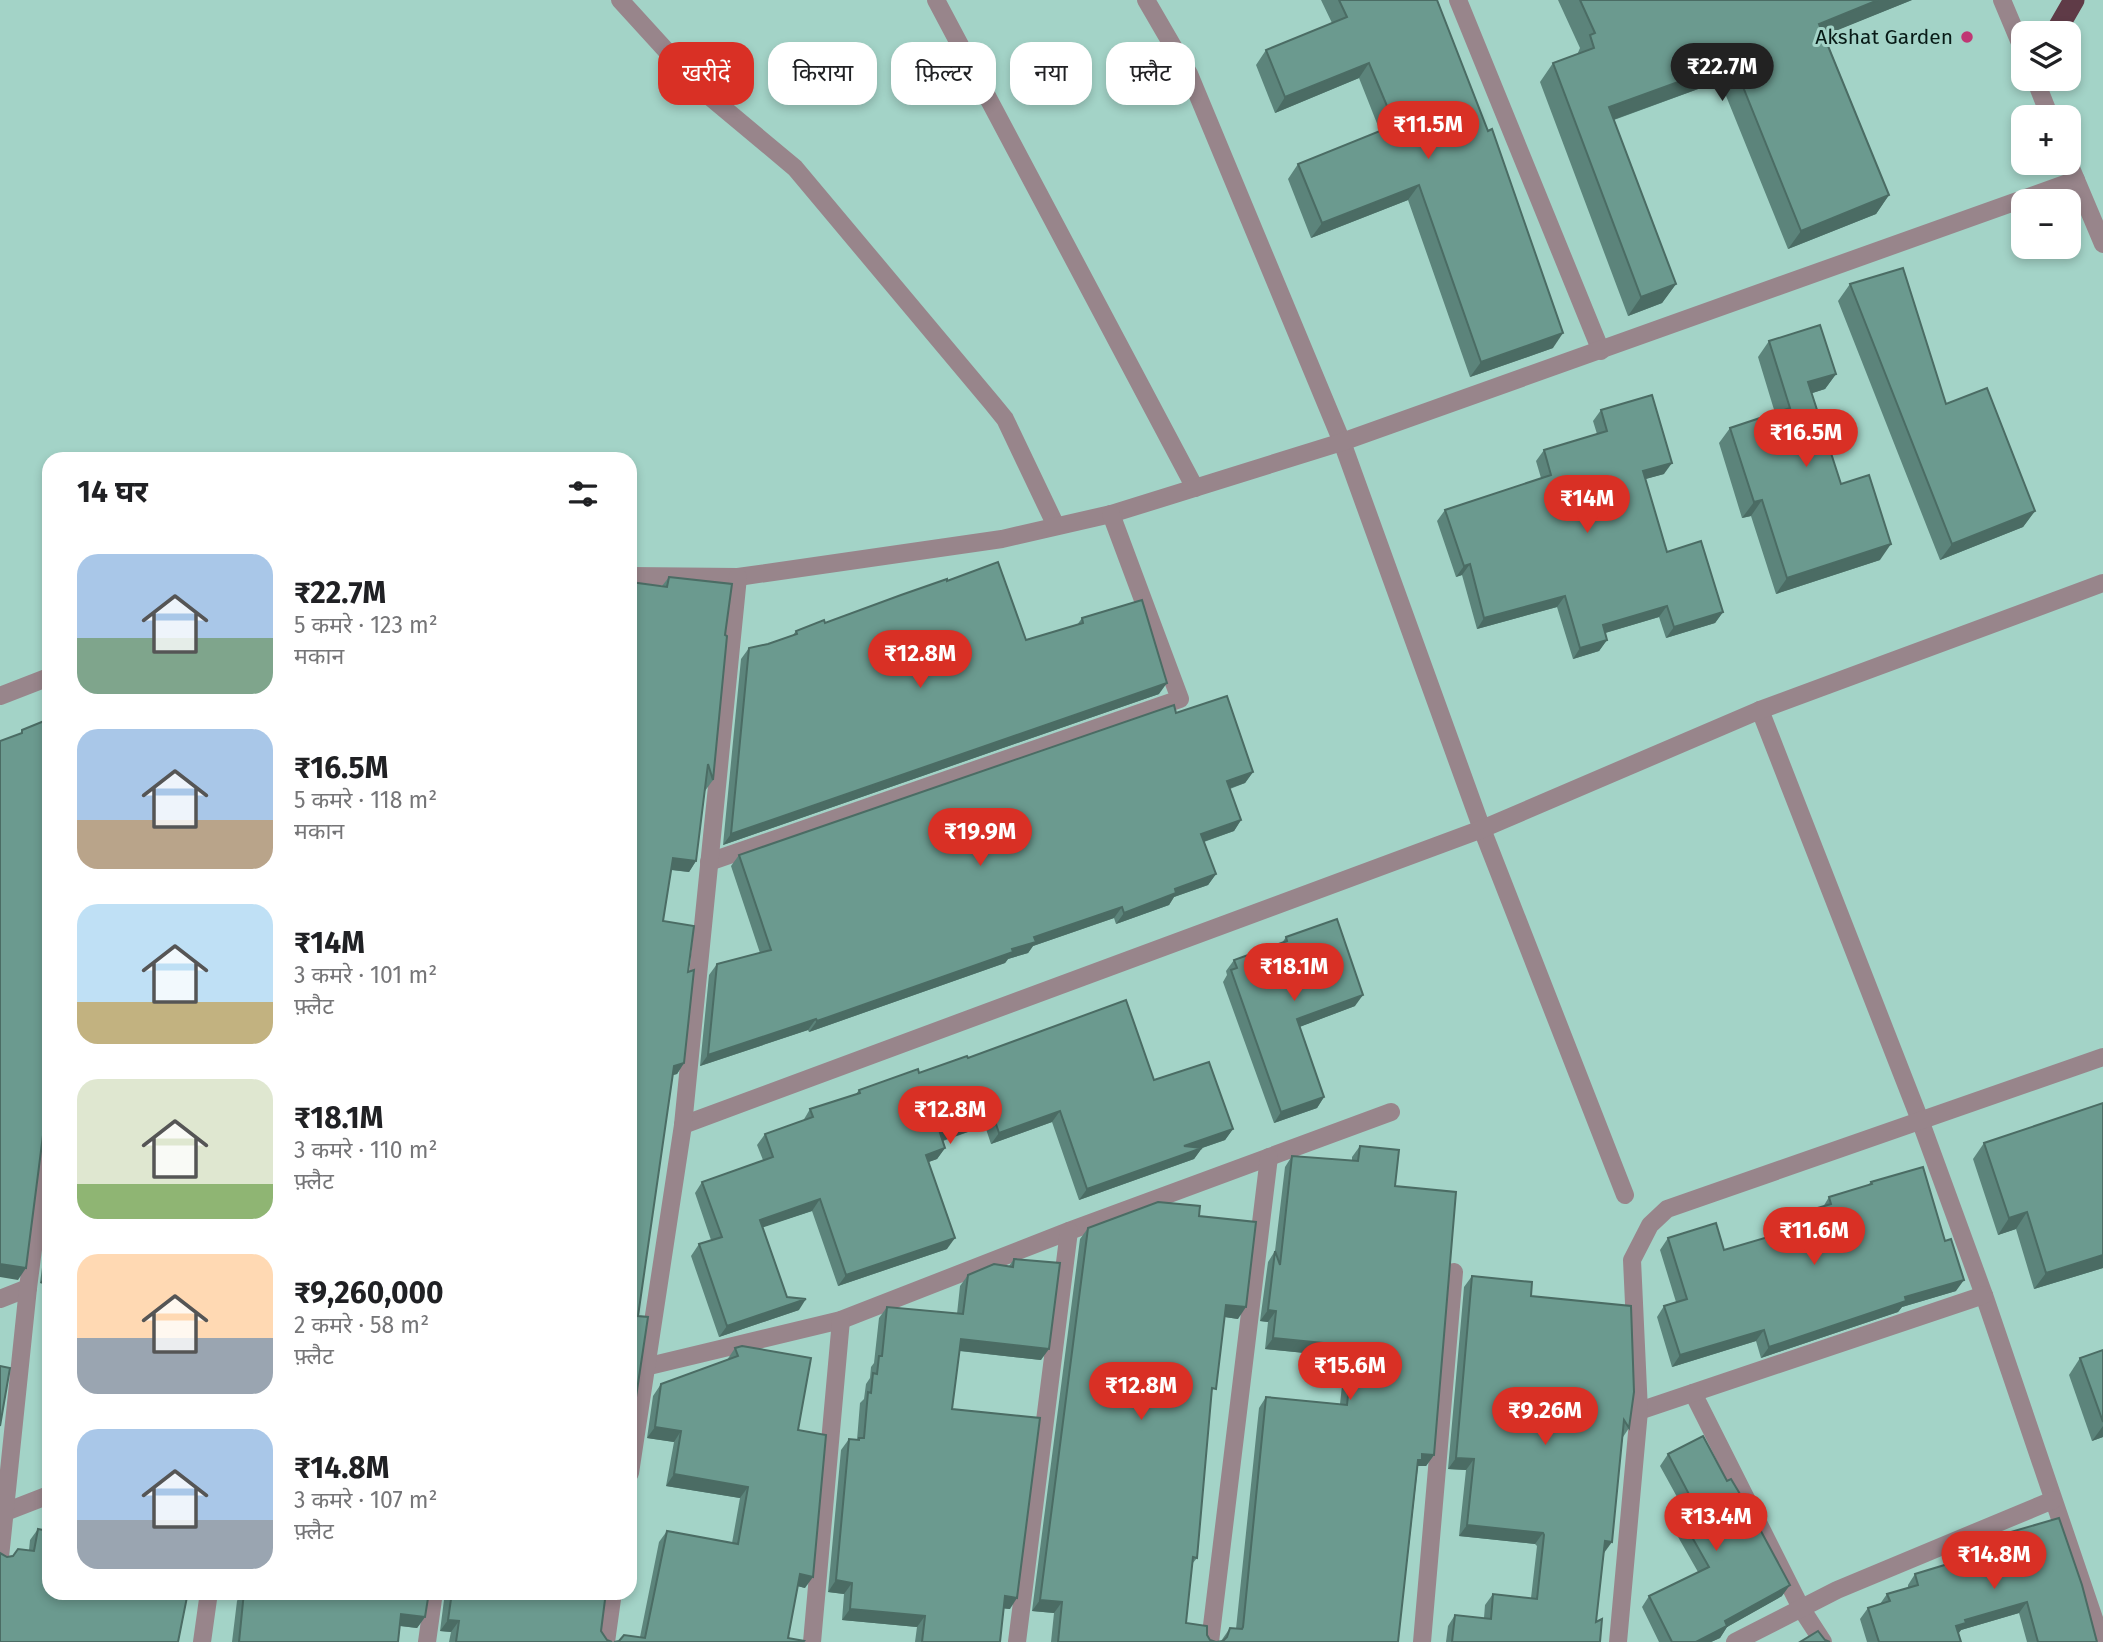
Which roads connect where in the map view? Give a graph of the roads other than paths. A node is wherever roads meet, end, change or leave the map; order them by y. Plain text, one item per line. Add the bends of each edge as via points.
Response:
1 (620, 0) edge
2 (936, 0) edge
3 (1146, 0) edge
4 (1458, 0) edge
5 (2002, 0) edge
6 (2074, 0) edge
7 (2011, 21) edge
8 (2062, 21) edge
9 (2074, 175) edge
10 (2076, 180) junction
11 (2103, 244) edge
12 (1601, 351) junction
13 (1342, 443) junction
14 (1195, 488) junction
15 (1111, 514) junction
16 (1056, 526) junction
17 (637, 576) edge
18 (738, 577) junction
19 (2103, 583) edge
20 (42, 680) edge
21 (0, 696) edge
22 (1760, 710) junction
23 (1482, 829) junction
24 (709, 862) junction
25 (2103, 1057) edge
26 (1391, 1112) dead end
27 (1920, 1119) junction
28 (683, 1125) junction
29 (1269, 1157) junction
30 (42, 1179) edge
31 (1625, 1195) dead end
32 (1069, 1231) junction
33 (1454, 1272) edge
34 (28, 1288) junction
35 (1984, 1296) junction
36 (0, 1299) edge
37 (841, 1320) junction
38 (645, 1367) junction
39 (1693, 1393) junction
40 (1639, 1411) junction
41 (637, 1424) edge
42 (42, 1497) edge
43 (2053, 1500) junction
44 (3, 1512) edge
45 (0, 1557) edge
46 (208, 1600) edge
47 (433, 1600) edge
48 (612, 1600) edge
49 (1801, 1608) junction
50 (1620, 1640) edge
51 (202, 1642) edge
52 (427, 1642) edge
53 (606, 1642) edge
54 (812, 1642) edge
55 (1017, 1642) edge
56 (1210, 1642) edge
57 (1422, 1642) edge
58 (1735, 1642) edge
59 (1823, 1642) edge
60 (2102, 1642) edge

1 - 16 street via 703,91 795,168 992,403 1005,419
2 - 14 street
3 - 13 street via 1189,74
4 - 12 street
5 - 7 street
6 - 8 highway
9 - 10 street
10 - 11 street
10 - 12 street
12 - 13 street
13 - 14 street
13 - 23 street
14 - 15 street
15 - 16 street
15 - 24 street via 1180,699
16 - 18 street via 1002,539
17 - 18 street
18 - 24 street
19 - 22 street
20 - 21 street
22 - 23 street
22 - 27 street
23 - 28 street
23 - 31 street
24 - 28 street
25 - 27 street
26 - 29 street
27 - 35 street
27 - 40 street via 1667,1209 1650,1225 1632,1260
28 - 38 street
29 - 32 street
29 - 56 street
30 - 34 street
32 - 37 street
32 - 55 street
33 - 57 street
34 - 36 street
34 - 44 street
35 - 39 street
35 - 43 street
37 - 38 street
37 - 54 street
38 - 41 street
39 - 40 street
39 - 49 street
40 - 50 street
42 - 44 street
43 - 49 street
43 - 60 street
44 - 45 street
46 - 51 street
47 - 52 street
48 - 53 street
49 - 58 street
49 - 59 street

